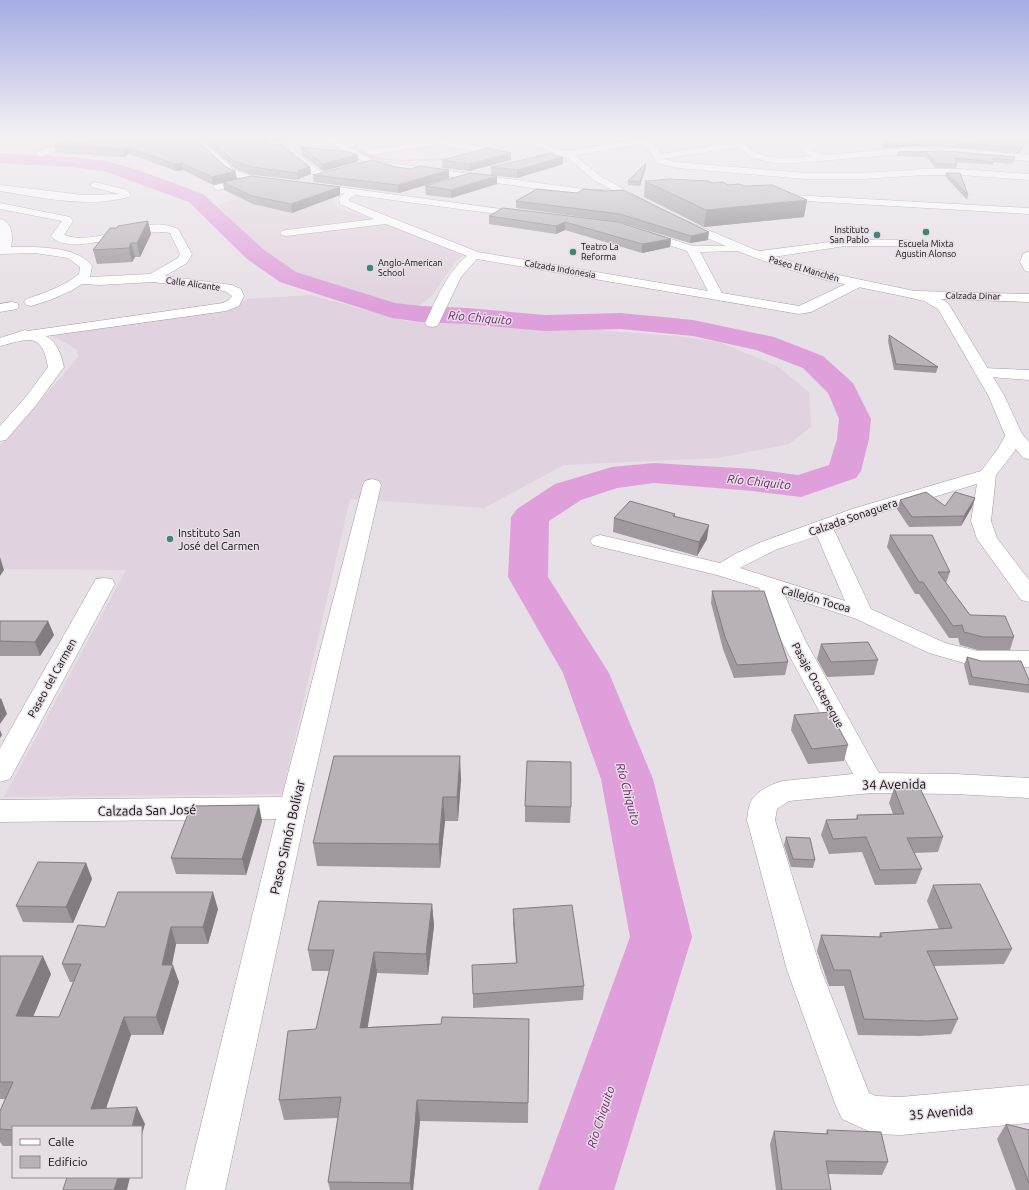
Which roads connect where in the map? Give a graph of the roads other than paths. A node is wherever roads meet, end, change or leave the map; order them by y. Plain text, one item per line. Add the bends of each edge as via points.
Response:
1 (36, 194) edge
2 (125, 194) edge
3 (351, 194) edge
4 (365, 194) edge
5 (414, 194) edge
6 (639, 194) edge
7 (766, 197) edge
8 (399, 198) junction
9 (0, 206) edge
10 (657, 210) edge
11 (1029, 212) edge
12 (539, 216) edge
13 (670, 216) edge
14 (385, 221) junction
15 (0, 222) edge
16 (631, 229) edge
17 (286, 234) dead end
18 (907, 243) dead end
19 (738, 248) junction
20 (692, 249) junction
21 (2, 251) edge
22 (475, 255) junction
23 (760, 256) junction
24 (1029, 256) edge
25 (1029, 268) edge
26 (153, 278) junction
27 (80, 280) junction
28 (858, 283) junction
29 (717, 295) junction
30 (917, 295) junction
31 (1029, 298) edge
32 (31, 302) dead end
33 (432, 323) dead end
34 (0, 330) edge
35 (27, 335) junction
36 (0, 342) edge
37 (984, 372) junction
38 (1029, 375) edge
39 (0, 436) edge
40 (1014, 436) junction
41 (1029, 454) edge
42 (987, 475) junction
43 (372, 485) dead end
44 (823, 527) junction
45 (600, 541) dead end
46 (722, 570) junction
47 (104, 584) dead end
48 (769, 586) junction
49 (1029, 595) edge
50 (862, 612) junction
51 (1029, 659) edge
52 (0, 772) edge
53 (871, 783) junction
54 (1029, 788) edge
55 (293, 808) junction
56 (0, 811) edge
57 (1029, 1104) edge
58 (855, 1106) joint
59 (205, 1190) edge

1 - 2 street via 100,199 112,199
3 - 14 street, Calzada Indonesia via 344,198 344,202
4 - 8 street
5 - 8 street
6 - 10 street
7 - 11 street
8 - 12 street
9 - 26 street, Calle Alicante via 66,219 68,221 57,236 62,239 86,240 149,228 174,230 186,254 183,260
13 - 19 street, Paseo El Manchén
14 - 17 street
14 - 22 street, Calzada Indonesia
15 - 21 street via 7,233
16 - 20 street
18 - 23 street via 845,244
19 - 20 street
19 - 23 street, Paseo El Manchén
20 - 29 street
21 - 27 street via 35,250 71,255 86,266 85,275
22 - 29 street, Calzada Indonesia
22 - 33 street via 466,261
23 - 28 street, Paseo El Manchén
24 - 25 street via 1026,262
26 - 27 street
26 - 35 street, Calle Alicante via 228,288 238,296 234,303 226,307
27 - 32 street via 55,294
28 - 29 street, Calzada Indonesia via 806,309 799,310
28 - 30 street, Paseo El Manchén
30 - 31 street, Calzada Dinar
30 - 37 street, Paseo El Manchén via 937,302 947,310
34 - 35 street
35 - 36 street
35 - 39 street via 43,340 53,350 56,367 31,401
37 - 38 street
37 - 40 street, Paseo El Manchén
40 - 41 street, Paseo El Manchén
40 - 42 street
42 - 44 street, Calzada Sonaguera via 859,513
42 - 49 street via 981,521 987,539
43 - 55 street, Paseo Simón Bolívar
44 - 46 street, Calzada Sonaguera via 768,546
44 - 50 street
45 - 46 street, Callejón Tocoa
46 - 48 street, Callejón Tocoa
47 - 52 street, Paseo del Carmen
48 - 50 street, Callejón Tocoa
48 - 53 street, Pasaje Ocotepeque via 794,642
50 - 51 street, Callejón Tocoa via 937,648 978,659
53 - 54 street, 34 Avenida
53 - 58 street, 34 Avenida via 783,792 764,804 761,820 804,970
55 - 56 street, Calzada San José
55 - 59 street, Paseo Simón Bolívar
57 - 58 street, 35 Avenida via 901,1116 874,1116

